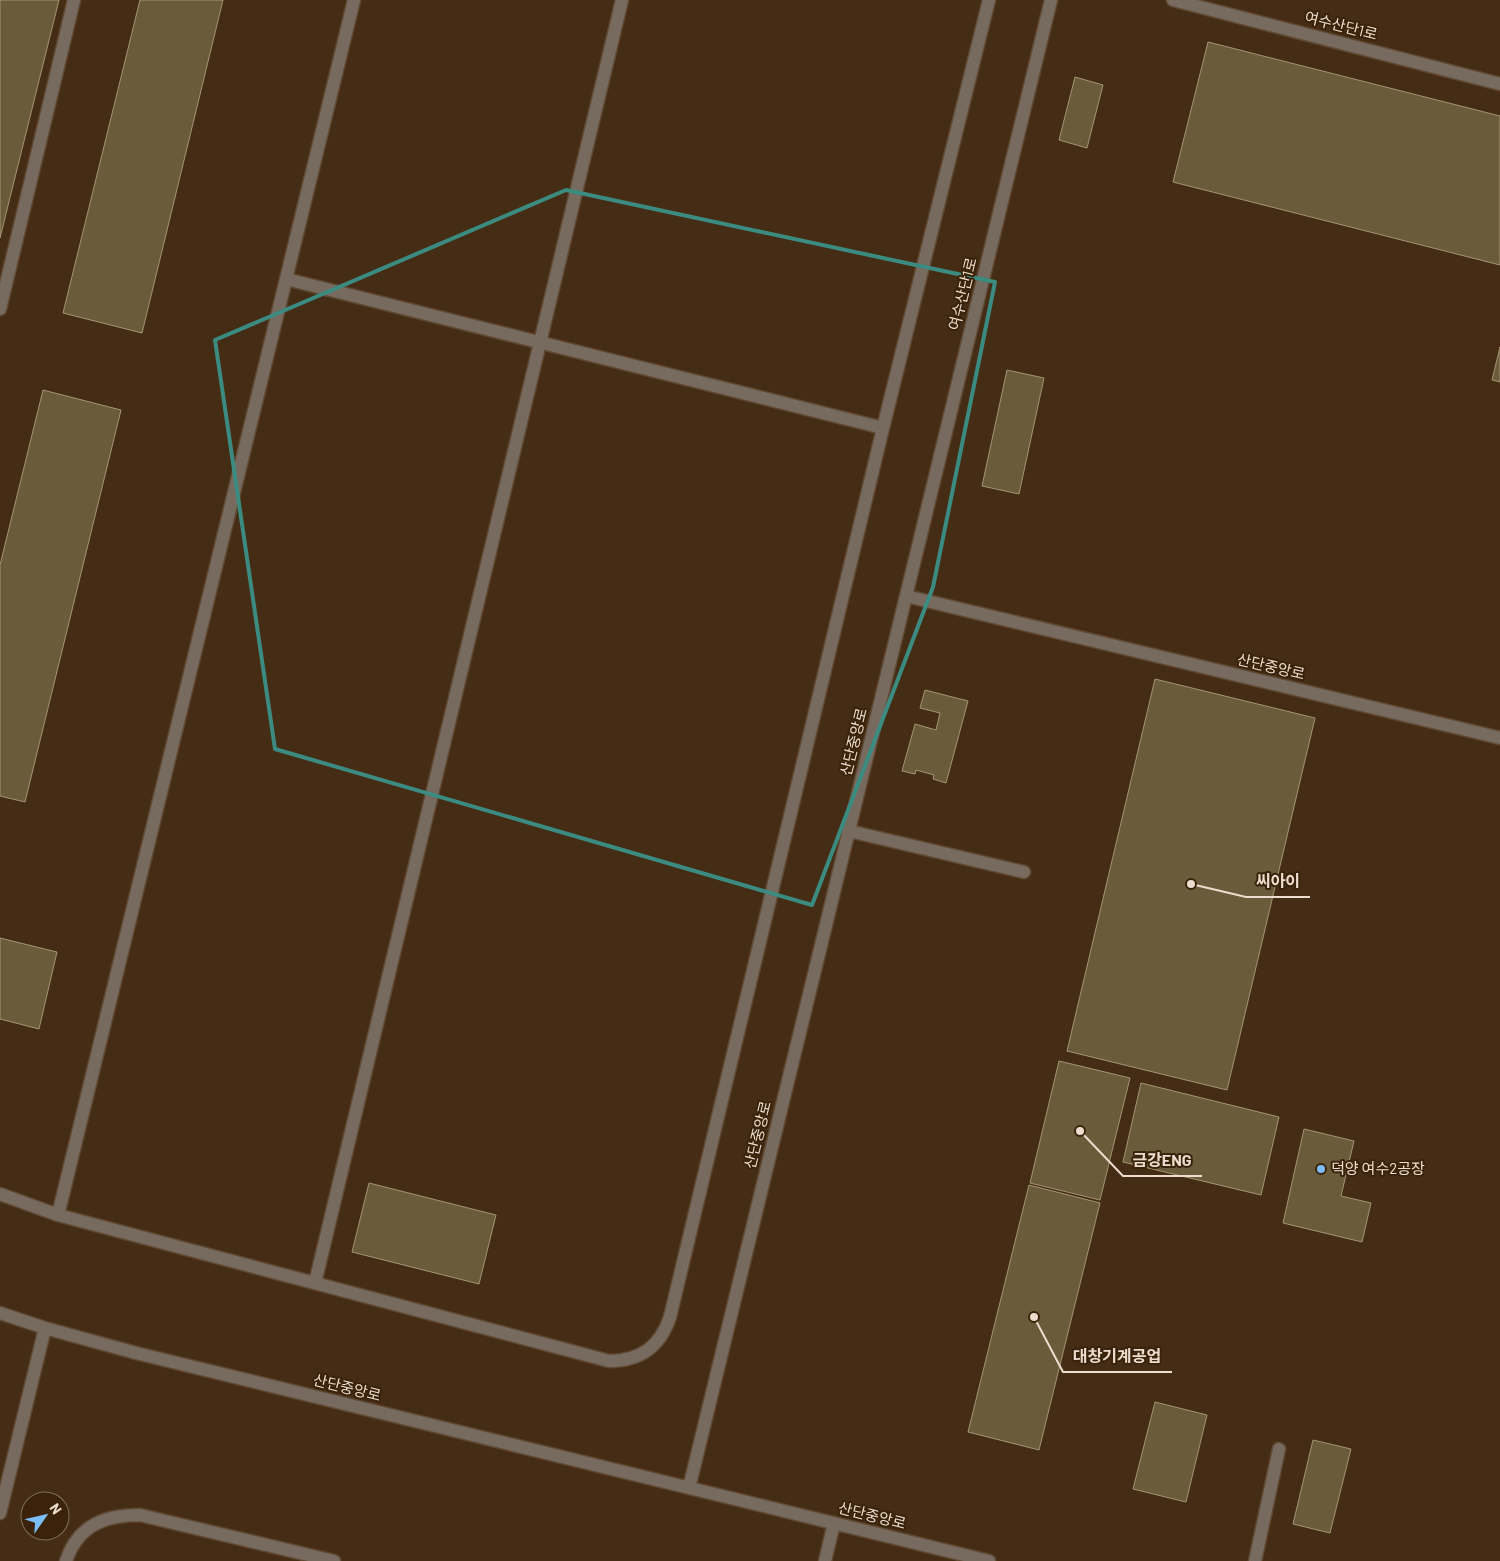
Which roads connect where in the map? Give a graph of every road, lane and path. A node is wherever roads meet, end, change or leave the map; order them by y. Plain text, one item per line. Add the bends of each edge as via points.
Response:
1 (74, 0) edge
2 (354, 0) edge
3 (622, 0) edge
4 (990, 0) edge
5 (1051, 0) edge
6 (1173, 0) edge
7 (1500, 84) edge
8 (286, 279) junction
9 (0, 309) edge
10 (540, 342) junction
11 (883, 428) junction
12 (906, 596) junction
13 (1500, 738) edge
14 (849, 831) junction
15 (1024, 872) dead end
16 (0, 1194) edge
17 (58, 1215) junction
18 (315, 1283) junction
19 (0, 1313) edge
20 (45, 1328) junction
21 (1279, 1448) dead end
22 (689, 1488) junction
23 (0, 1513) edge
24 (834, 1523) junction
25 (66, 1561) edge
26 (334, 1561) edge
27 (824, 1561) edge
28 (989, 1561) edge
29 (1255, 1561) edge

1 - 9 street
2 - 8 street
3 - 10 street
4 - 11 street
5 - 12 street, 여수산단1로
6 - 7 street, 여수산단1로
8 - 10 street
8 - 17 street
10 - 11 street
10 - 18 street
11 - 18 street via 672,1308 661,1338 639,1355 609,1361
12 - 13 street, 산단중앙로
12 - 14 street, 산단중앙로
14 - 15 street
14 - 22 street, 산단중앙로
16 - 17 street
17 - 18 street
19 - 20 street, 산단중앙로
20 - 22 street, 산단중앙로
20 - 23 street
21 - 29 street
22 - 24 street, 산단중앙로
24 - 27 street
24 - 28 street, 산단중앙로
25 - 26 street via 74,1542 89,1527 125,1515 151,1517

